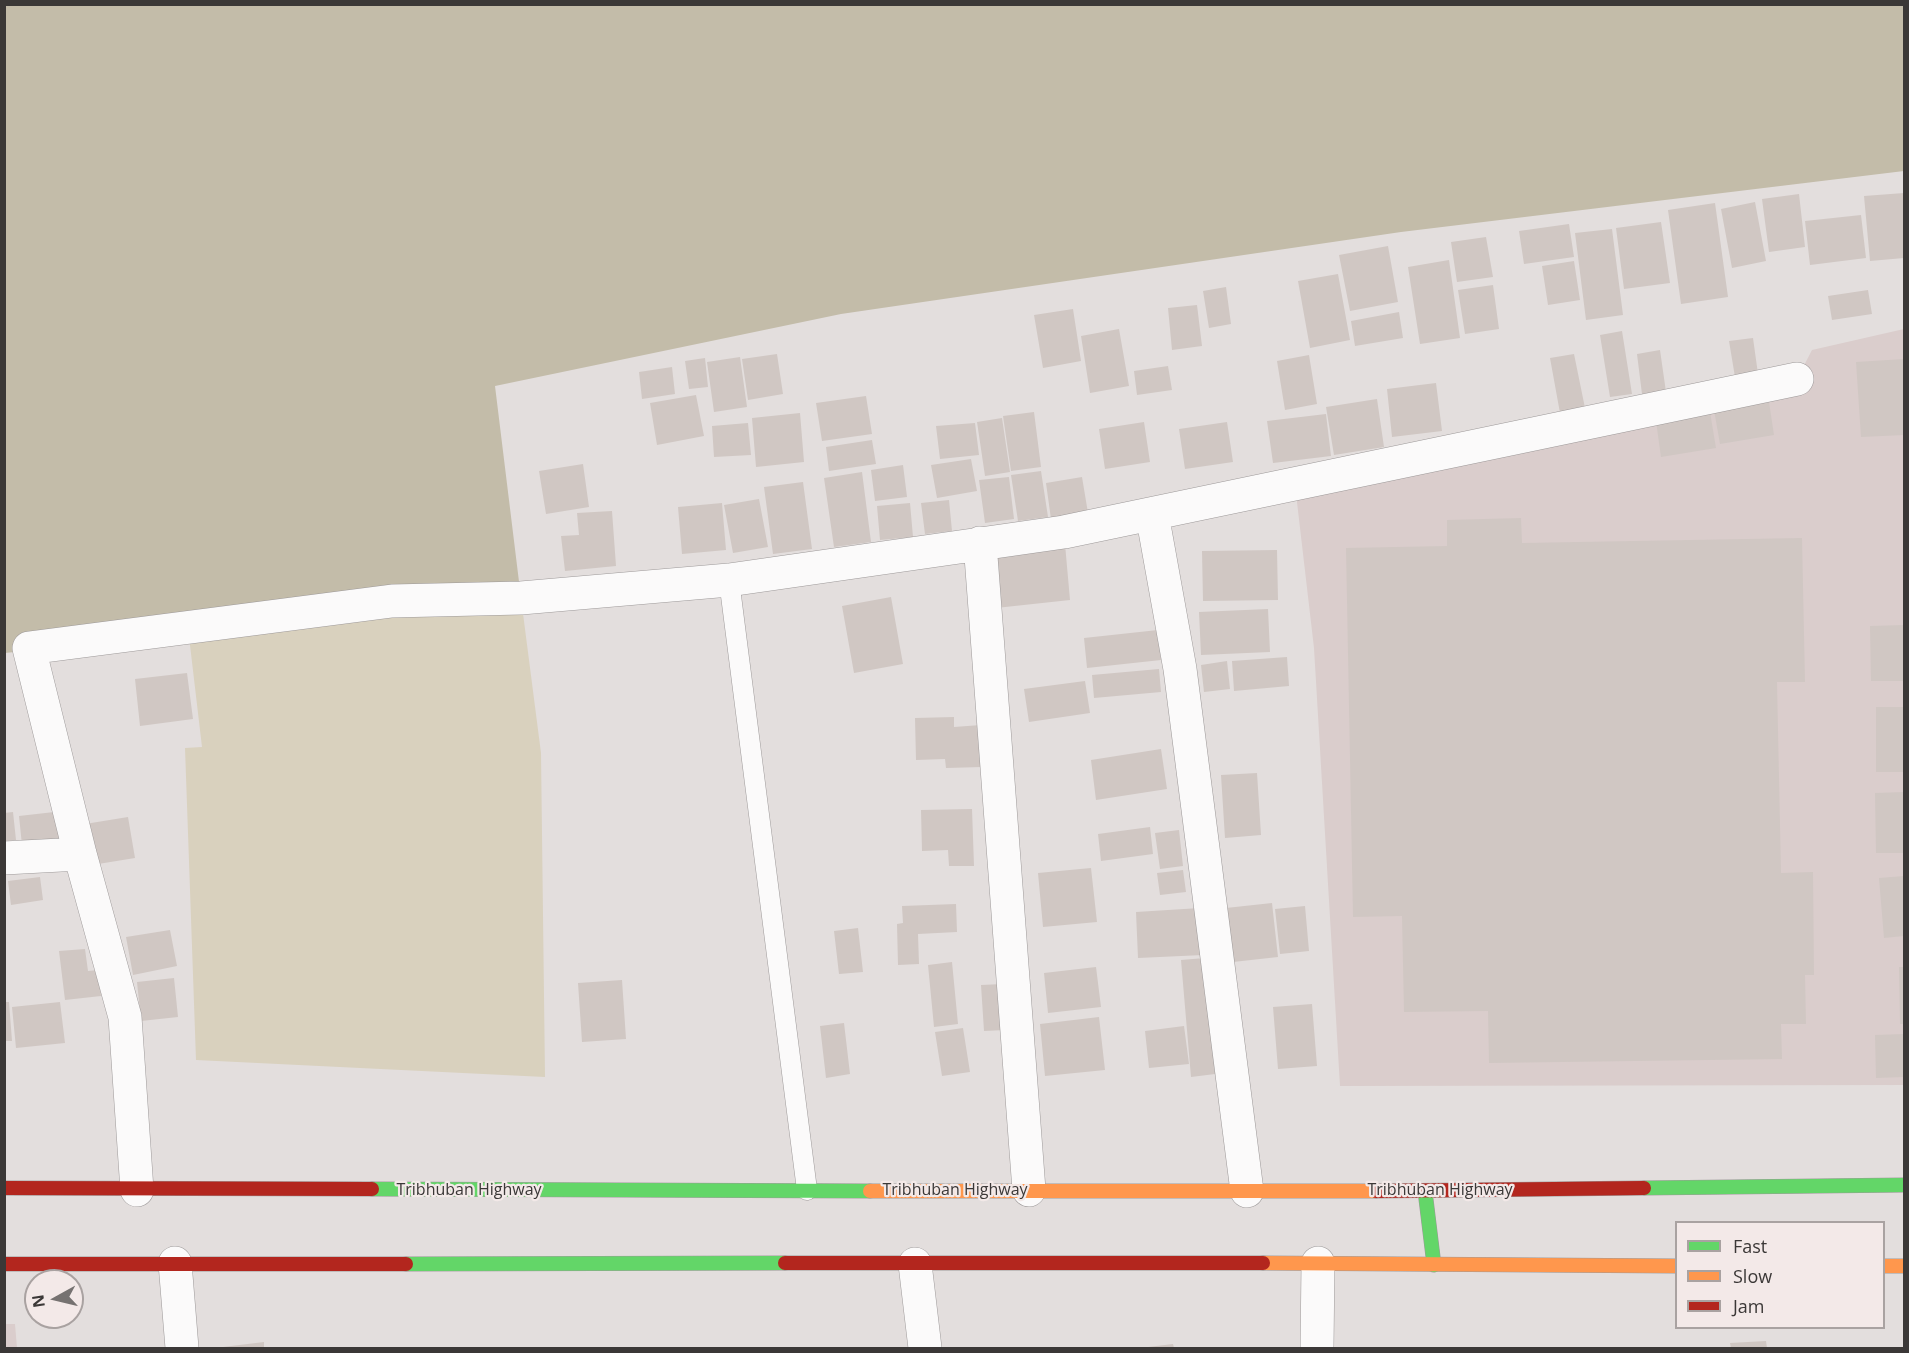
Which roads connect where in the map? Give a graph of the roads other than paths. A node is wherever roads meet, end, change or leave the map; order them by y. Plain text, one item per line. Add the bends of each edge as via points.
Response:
1 (1797, 379) dead end
2 (1152, 514) junction
3 (980, 543) junction
4 (729, 580) junction
5 (80, 854) junction
6 (4, 858) edge
7 (1905, 1185) edge
8 (4, 1188) edge
9 (137, 1190) junction
10 (807, 1190) junction
11 (1029, 1190) junction
12 (1247, 1191) junction
13 (1425, 1191) junction
14 (175, 1263) junction
15 (1318, 1263) junction
16 (4, 1264) edge
17 (915, 1264) junction
18 (1434, 1265) junction
19 (1675, 1266) edge
20 (1885, 1266) edge
21 (1905, 1266) edge
22 (182, 1348) edge
23 (925, 1348) edge
24 (1317, 1348) edge

1 - 2 street
2 - 3 street via 1064,532
2 - 12 street via 1180,669
3 - 4 street
3 - 11 street
4 - 5 street via 521,598 392,601 29,648
4 - 10 lane
5 - 6 street
5 - 9 street via 125,1017
7 - 13 highway, Tribhuban Highway
8 - 9 highway, Tribhuban Highway
9 - 10 highway, Tribhuban Highway
10 - 11 highway, Tribhuban Highway
11 - 12 highway, Tribhuban Highway
12 - 13 highway, Tribhuban Highway
13 - 18 highway
14 - 16 highway
14 - 17 highway
14 - 22 street
15 - 17 highway
15 - 18 highway
15 - 24 street
17 - 23 street
18 - 19 highway
20 - 21 highway

